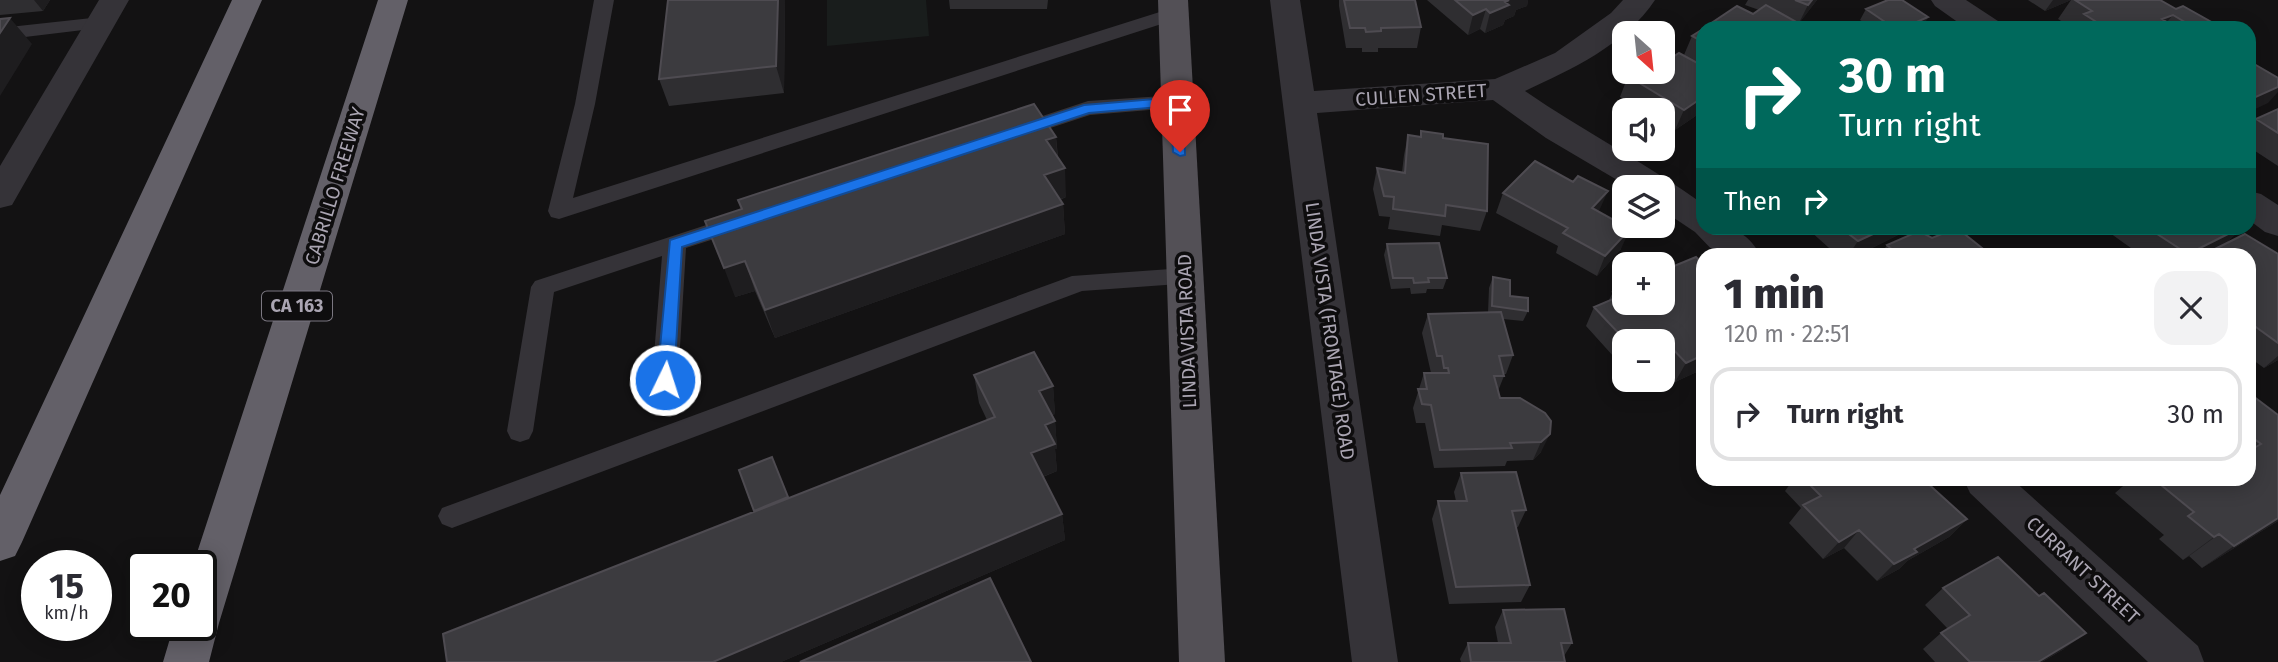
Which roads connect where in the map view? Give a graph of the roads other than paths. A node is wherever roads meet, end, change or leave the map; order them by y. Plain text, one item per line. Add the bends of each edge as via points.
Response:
1 (247, 0) edge
2 (393, 0) edge
3 (604, 0) edge
4 (1285, 0) edge
5 (1640, 0) edge
6 (1945, 0) edge
7 (1173, 7) edge
8 (108, 12) edge
9 (1976, 21) edge
10 (0, 34) edge
11 (1500, 89) junction
12 (1178, 102) junction
13 (1300, 103) junction
14 (998, 138) edge
15 (1635, 175) edge
16 (0, 196) edge
17 (1675, 202) edge
18 (2256, 208) edge
19 (765, 214) edge
20 (1696, 217) edge
21 (2278, 223) edge
22 (1718, 235) edge
23 (675, 244) junction
24 (1734, 248) edge
25 (1185, 276) junction
26 (665, 380) dead end
27 (520, 431) dead end
28 (1991, 486) edge
29 (452, 516) dead end
30 (0, 541) edge
31 (217, 561) edge
32 (192, 641) edge
33 (186, 662) edge
34 (1202, 662) edge
35 (1375, 662) edge
36 (2180, 662) edge

1 - 30 highway
2 - 31 highway, CABRILLO FREEWAY / CA 163
3 - 7 lane via 559,211
4 - 13 street, LINDA VISTA (FRONTAGE) ROAD
5 - 11 street, CULLEN STREET via 1622,20 1566,60
6 - 9 street
7 - 12 main road, LINDA VISTA ROAD
8 - 10 lane
8 - 16 street
11 - 13 street, CULLEN STREET
11 - 15 street
12 - 14 lane via 1088,108
12 - 25 main road, LINDA VISTA ROAD
13 - 35 street, LINDA VISTA (FRONTAGE) ROAD
17 - 20 street
18 - 21 street
19 - 23 lane
22 - 24 street
23 - 26 lane
23 - 27 lane via 543,287
25 - 29 lane via 1080,282
25 - 34 main road, LINDA VISTA ROAD
28 - 36 street, CURRANT STREET
32 - 33 highway

